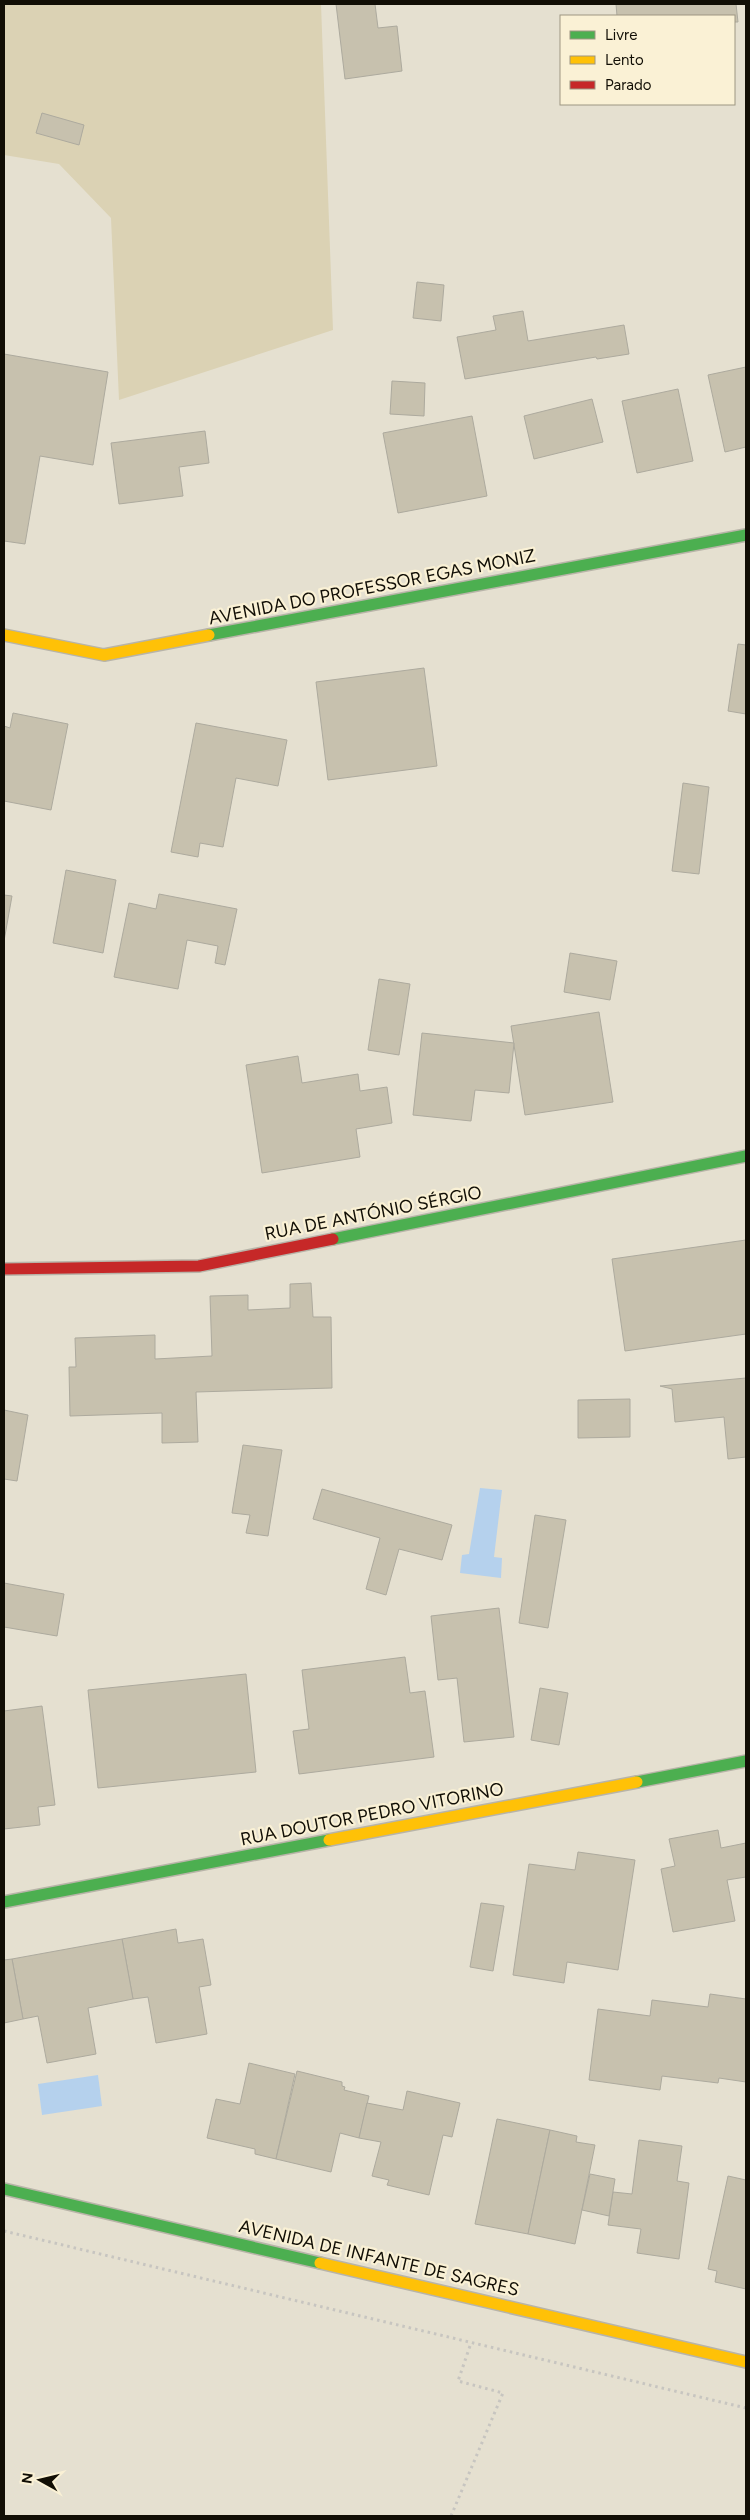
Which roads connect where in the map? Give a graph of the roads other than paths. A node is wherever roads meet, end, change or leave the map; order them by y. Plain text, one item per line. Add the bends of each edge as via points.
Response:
1 (746, 535) edge
2 (4, 635) edge
3 (746, 1156) edge
4 (4, 1269) edge
5 (746, 1761) edge
6 (4, 1902) edge
7 (4, 2189) edge
8 (746, 2362) edge

1 - 2 street, AVENIDA DO PROFESSOR EGAS MONIZ via 104,654
3 - 4 street, RUA DE ANTÓNIO SÉRGIO via 199,1266
5 - 6 street, RUA DOUTOR PEDRO VITORINO
7 - 8 street, AVENIDA DE INFANTE DE SAGRES

